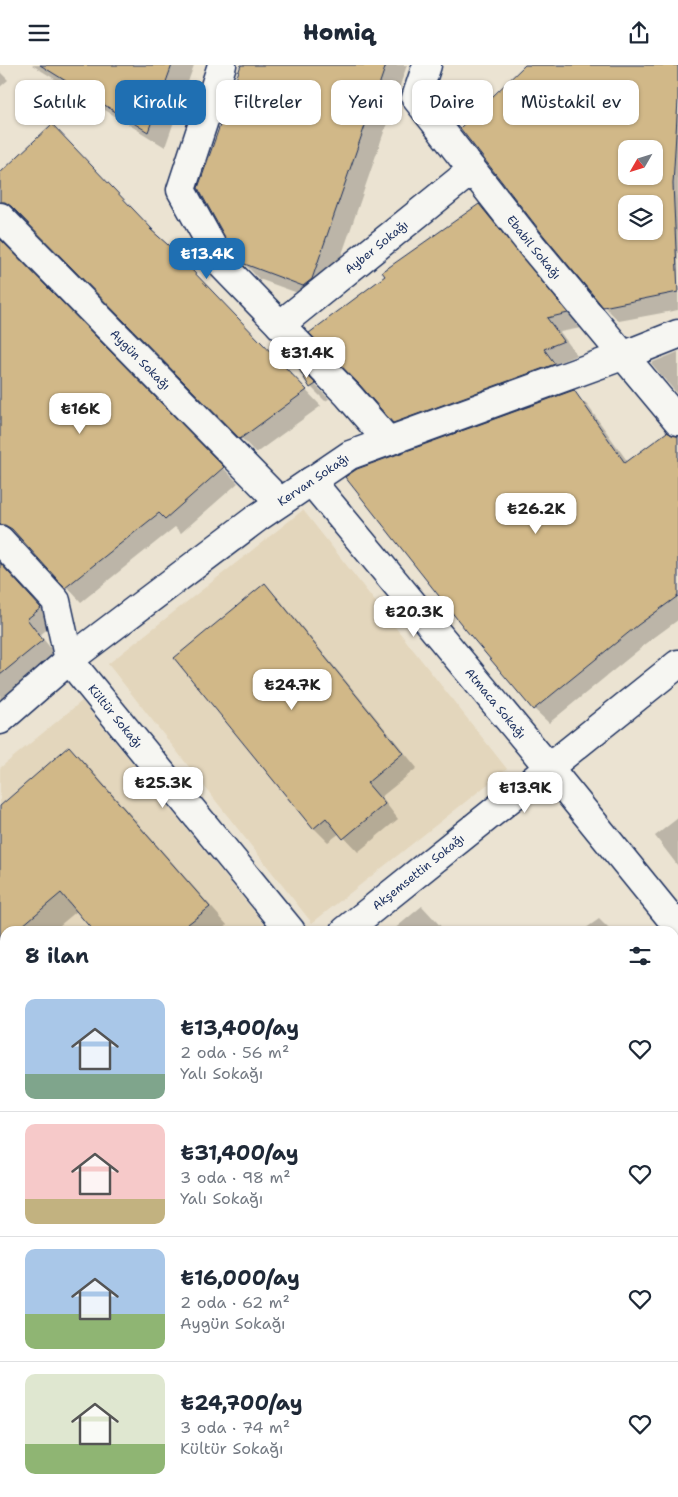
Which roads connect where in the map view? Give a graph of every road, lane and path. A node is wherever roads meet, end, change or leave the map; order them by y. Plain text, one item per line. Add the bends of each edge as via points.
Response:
1 (222, 65) edge
2 (427, 65) edge
3 (472, 170) junction
4 (0, 217) edge
5 (280, 325) junction
6 (678, 334) edge
7 (625, 355) junction
8 (678, 421) edge
9 (388, 441) junction
10 (312, 481) junction
11 (280, 502) junction
12 (0, 540) edge
13 (69, 660) junction
14 (678, 664) edge
15 (0, 720) edge
16 (549, 767) junction
17 (287, 926) edge
18 (351, 926) edge
19 (677, 926) edge

1 - 5 street via 181,189 223,266
2 - 3 street, Ebabil Sokağı via 416,98
3 - 5 street, Ayber Sokağı
3 - 7 street, Ebabil Sokağı
4 - 11 street, Aygün Sokağı
5 - 9 street
6 - 7 street, Kervan Sokağı
7 - 8 street, Ebabil Sokağı
7 - 9 street, Kervan Sokağı
9 - 10 street, Kervan Sokağı via 350,455
10 - 11 street, Kervan Sokağı
10 - 16 street, Atmaca Sokağı
11 - 13 street, Kervan Sokağı
12 - 13 street, Kültür Sokağı via 56,601
13 - 15 street, Kervan Sokağı
13 - 17 street, Kültür Sokağı
14 - 16 street, Akşemsettin Sokağı
16 - 18 street, Akşemsettin Sokağı
16 - 19 street, Atmaca Sokağı

